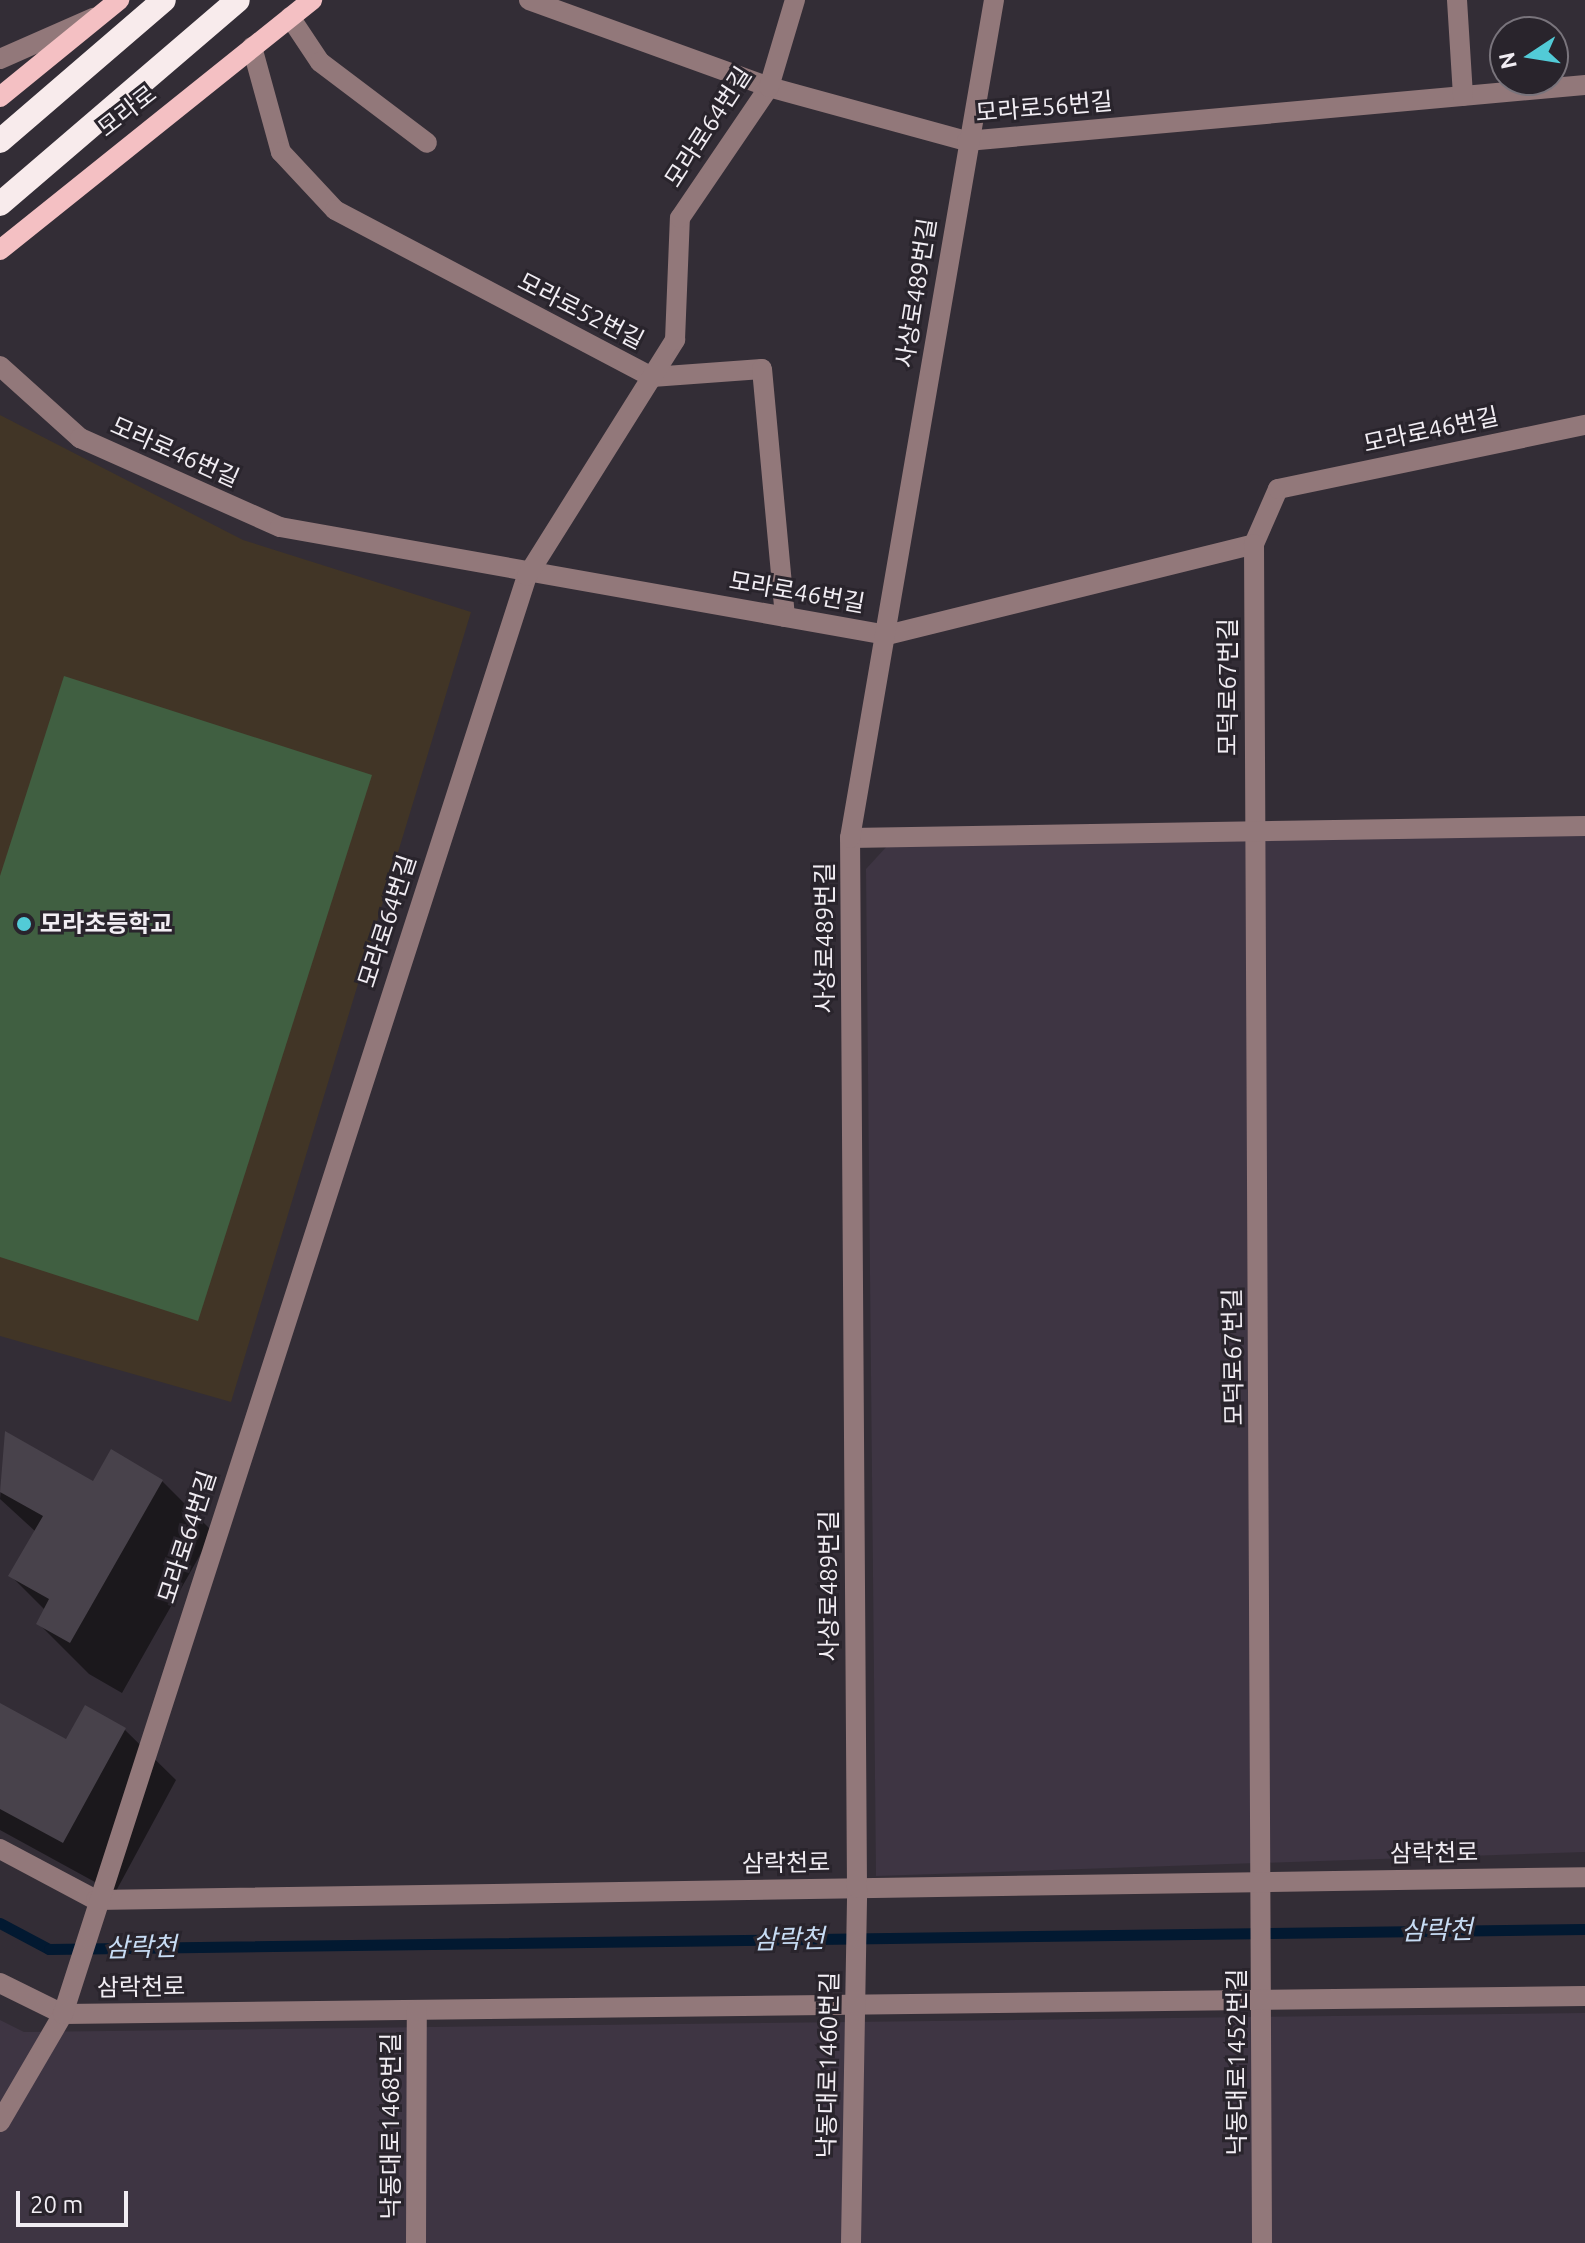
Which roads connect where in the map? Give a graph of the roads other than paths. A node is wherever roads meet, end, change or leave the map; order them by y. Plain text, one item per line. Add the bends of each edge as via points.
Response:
1 (164, 0) edge
2 (238, 0) edge
3 (312, 0) edge
4 (529, 0) edge
5 (795, 0) edge
6 (994, 0) edge
7 (1457, 0) edge
8 (111, 6) edge
9 (290, 17) junction
10 (252, 47) junction
11 (0, 59) edge
12 (1585, 85) edge
13 (769, 87) junction
14 (1463, 96) junction
15 (0, 97) edge
16 (0, 141) edge
17 (967, 141) junction
18 (427, 143) dead end
19 (0, 204) edge
20 (0, 250) edge
21 (0, 366) edge
22 (652, 377) junction
23 (1585, 425) edge
24 (1254, 544) junction
25 (527, 576) junction
26 (785, 617) junction
27 (887, 635) junction
28 (1585, 826) edge
29 (1253, 831) junction
30 (850, 838) junction
31 (0, 1849) edge
32 (1585, 1877) edge
33 (1265, 1882) junction
34 (857, 1888) junction
35 (96, 1900) junction
36 (0, 1983) edge
37 (1585, 1996) edge
38 (1263, 2000) junction
39 (855, 2005) junction
40 (417, 2010) junction
41 (63, 2014) junction
42 (0, 2122) edge
43 (416, 2243) edge
44 (851, 2243) edge
45 (1262, 2243) edge

1 - 16 highway
2 - 19 highway, 모라로
3 - 9 main road, 모라로
4 - 13 street, 모라로56번길
5 - 13 street, 모라로64번길
6 - 17 street, 사상로489번길
7 - 14 street
8 - 11 street
8 - 15 main road
9 - 10 main road, 모라로
9 - 18 street via 320,62
10 - 20 main road, 모라로
10 - 22 street, 모라로52번길 via 281,152 335,210
12 - 14 street, 모라로56번길
13 - 17 street, 모라로56번길
13 - 22 street, 모라로64번길 via 680,218 675,340
14 - 17 street, 모라로56번길
17 - 27 street, 사상로489번길
21 - 25 street, 모라로46번길 via 80,438 280,527
22 - 25 street, 모라로64번길
22 - 26 street, 모라로52번길 via 762,369
23 - 24 street, 모라로46번길 via 1278,489
24 - 27 street, 모라로46번길
24 - 29 street, 모덕로67번길
25 - 26 street, 모라로46번길 via 566,576
25 - 35 street, 모라로64번길
26 - 27 street, 모라로46번길
27 - 30 street, 사상로489번길
28 - 29 street
29 - 30 street
29 - 33 street, 모덕로67번길
30 - 34 street, 사상로489번길
31 - 35 street, 삼락천로
32 - 33 street, 삼락천로
33 - 34 street, 삼락천로
33 - 38 street, 낙동대로1452번길
34 - 35 street, 삼락천로
34 - 39 street, 낙동대로1460번길
35 - 41 street, 모라로64번길
36 - 41 street, 삼락천로
37 - 38 street, 삼락천로
38 - 39 street, 삼락천로
38 - 45 street, 낙동대로1452번길
39 - 40 street, 삼락천로
39 - 44 street, 낙동대로1460번길
40 - 41 street, 삼락천로
40 - 43 street, 낙동대로1468번길
41 - 42 street, 모라로64번길

